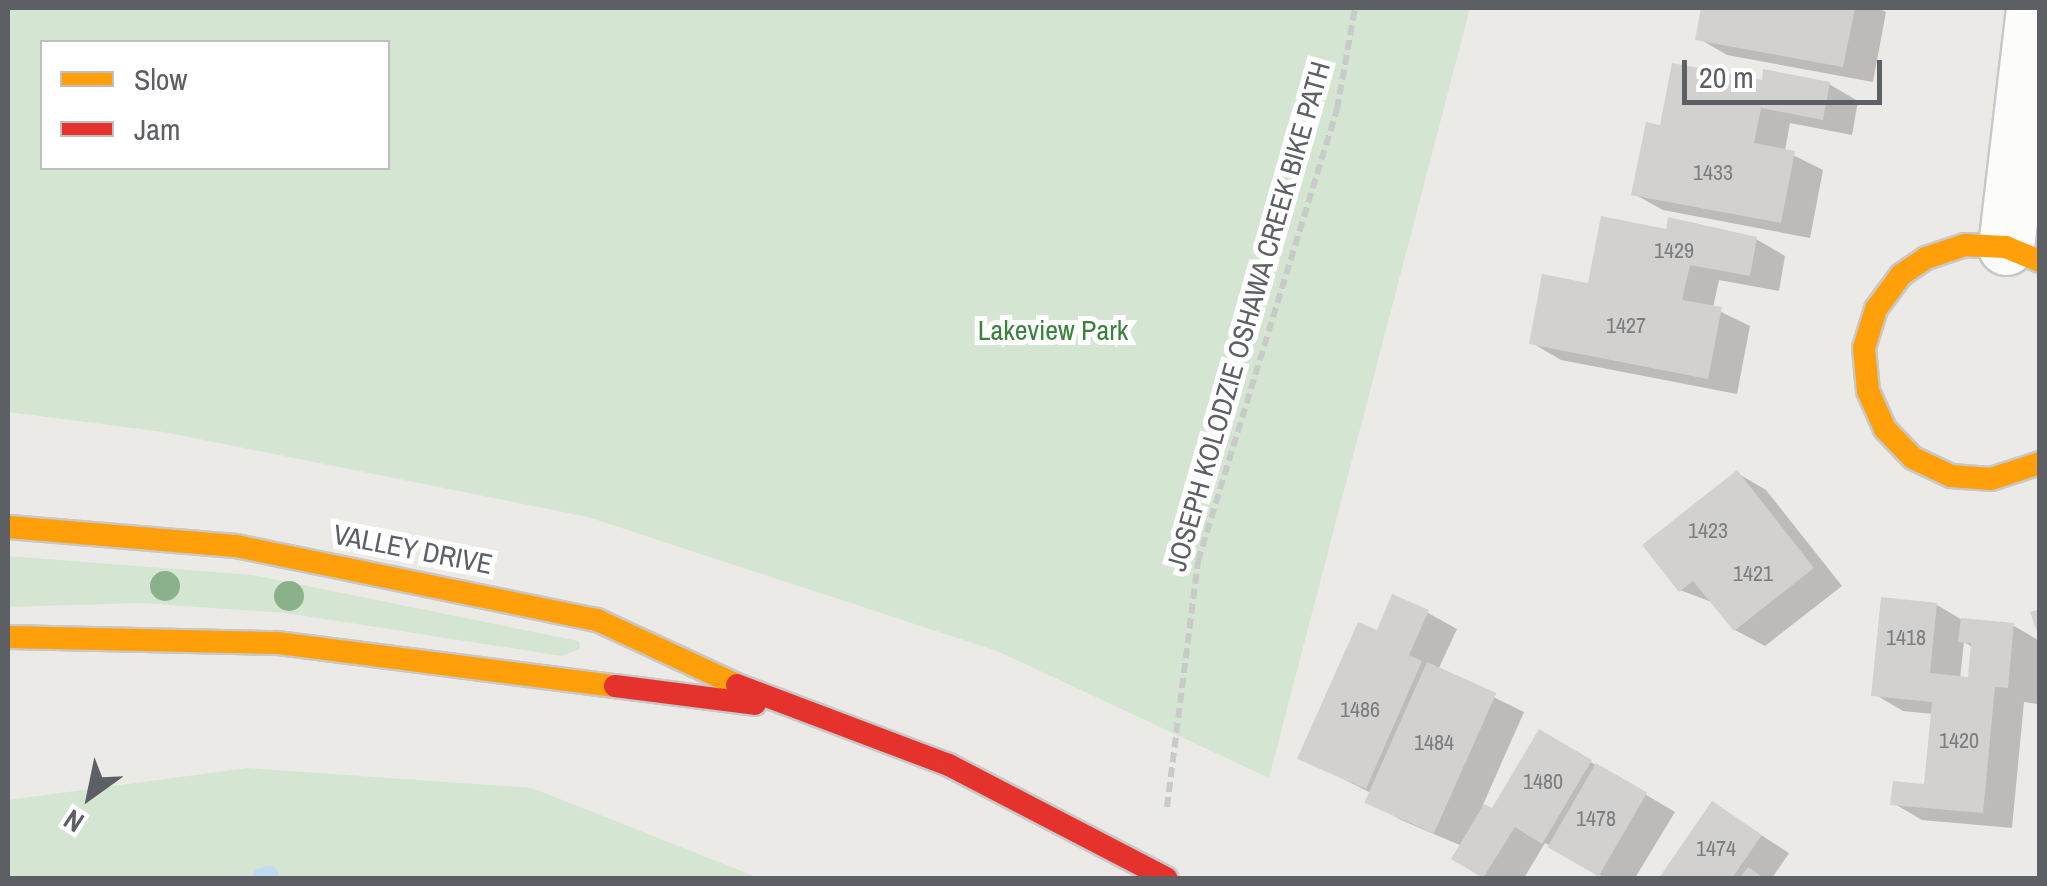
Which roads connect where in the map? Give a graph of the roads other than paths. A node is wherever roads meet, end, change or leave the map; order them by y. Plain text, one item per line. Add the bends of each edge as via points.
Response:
1 (2034, 8) edge
2 (2023, 254) edge
3 (2040, 464) edge
4 (8, 527) edge
5 (8, 638) edge
6 (788, 708) junction
7 (1166, 878) edge

1 - 2 street
2 - 3 street via 1965,246 1926,258 1900,275 1876,309 1864,348 1868,391 1913,458 1950,476 1992,480
4 - 6 street, VALLEY DRIVE via 236,546 523,601 642,638
5 - 6 street, VALLEY DRIVE via 278,643
6 - 7 street, VALLEY DRIVE via 949,765

